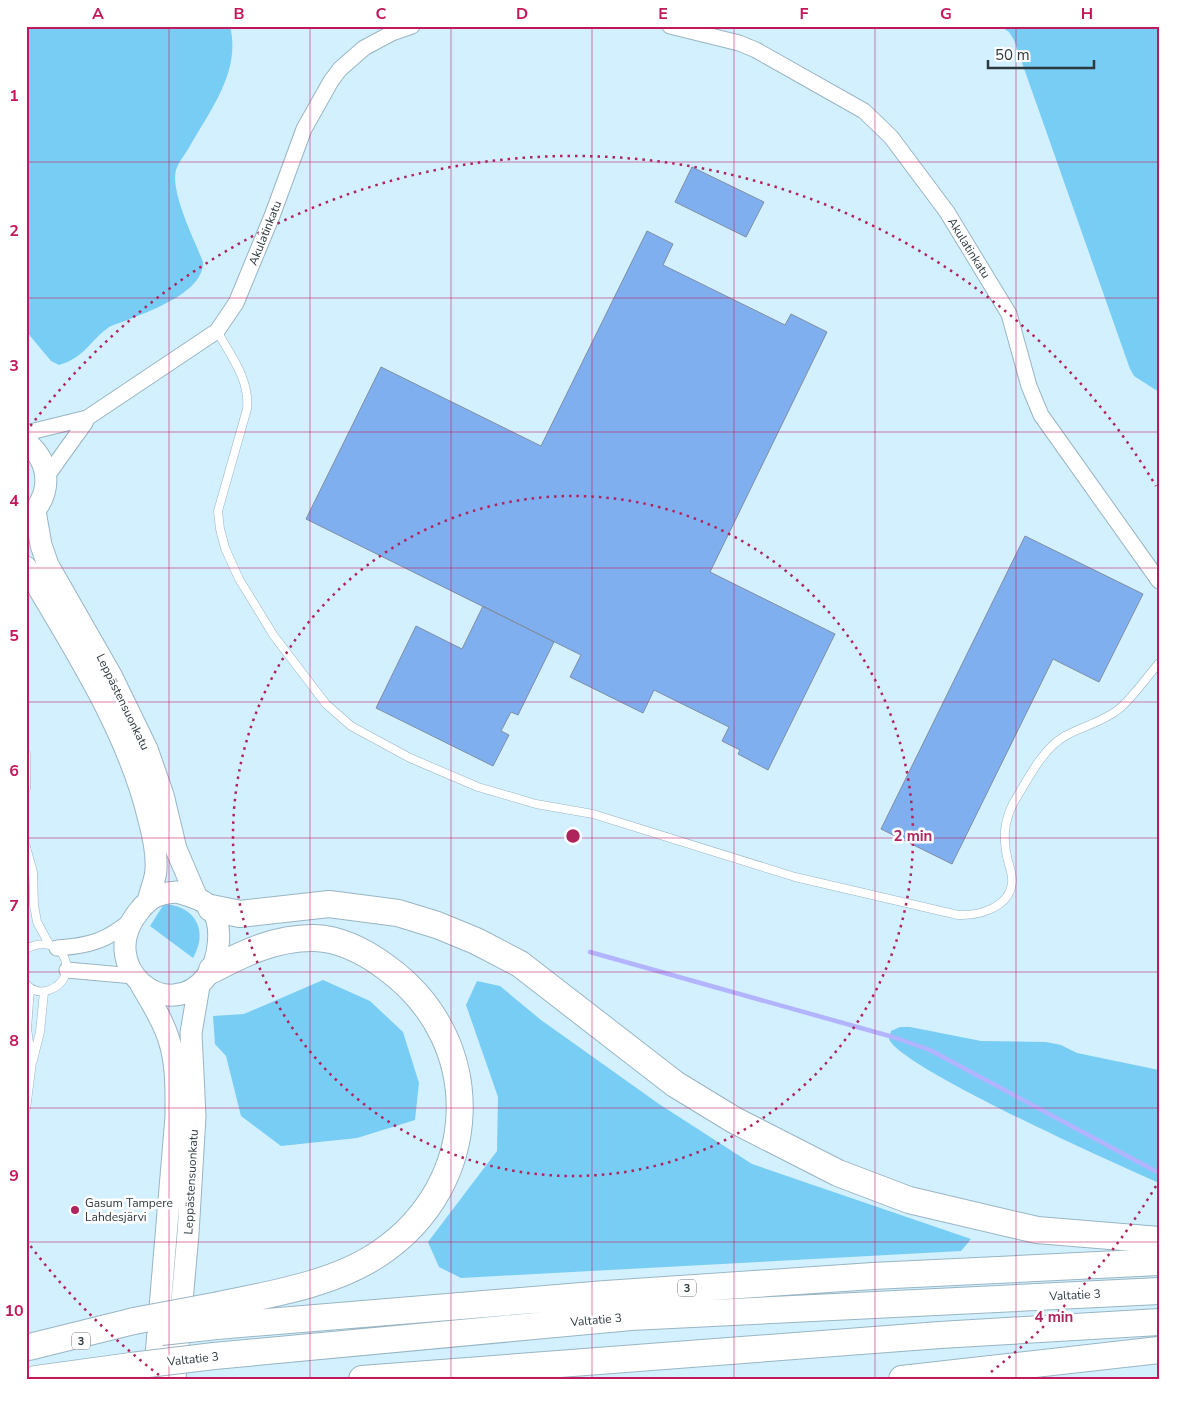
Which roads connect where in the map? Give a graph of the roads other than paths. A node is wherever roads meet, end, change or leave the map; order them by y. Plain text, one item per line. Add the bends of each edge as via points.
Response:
1 (412, 26) edge
2 (670, 26) edge
3 (217, 331) junction
4 (86, 418) junction
5 (26, 433) edge
6 (26, 442) edge
7 (47, 476) junction
8 (30, 515) edge
9 (26, 567) edge
10 (1159, 581) edge
11 (1159, 663) edge
12 (26, 754) edge
13 (26, 790) edge
14 (26, 847) edge
15 (149, 898) junction
16 (204, 903) junction
17 (133, 918) junction
18 (53, 946) junction
19 (26, 949) edge
20 (67, 970) junction
21 (205, 978) junction
22 (137, 981) junction
23 (28, 986) edge
24 (44, 992) junction
25 (27, 1034) edge
26 (32, 1062) junction
27 (26, 1109) edge
28 (1159, 1240) edge
29 (1159, 1262) edge
30 (1159, 1291) edge
31 (218, 1316) junction
32 (1159, 1322) edge
33 (28, 1347) edge
34 (1159, 1350) edge
35 (447, 1373) junction
36 (36, 1379) edge
37 (154, 1379) edge
38 (175, 1379) edge
39 (362, 1379) edge
40 (416, 1379) edge
41 (902, 1379) edge

1 - 3 street, Akulatinkatu via 364,48 345,63 331,81 304,129 236,303
2 - 10 street, Akulatinkatu via 756,50 864,111 892,137 947,212 1010,314 1029,386 1041,415
3 - 4 street, Akulatinkatu
3 - 11 lane via 242,376 248,397 218,512 225,548 239,579 274,636 338,716 410,758 478,787 536,804 593,814 795,877 958,915 979,914 999,905 1009,893 1012,878 1004,844 1007,820 1046,753 1062,737 1100,721 1120,707
4 - 5 street, Akulatinkatu
4 - 7 street, Akulatinkatu
6 - 7 main road via 37,452
7 - 8 main road via 42,501
8 - 16 main road, Leppästensuonkatu via 48,565 112,677 147,748 176,849
9 - 15 main road, Leppästensuonkatu via 108,710 126,748 144,797 156,852 156,870
12 - 13 lane
14 - 18 lane via 33,872 37,922
15 - 16 main road via 177,892
15 - 17 main road
16 - 21 main road via 218,938 218,955
16 - 28 highway via 240,914 329,904 398,913 437,925 520,964 675,1084 734,1120 838,1173 909,1200 1038,1230
17 - 18 street via 120,930 92,944
17 - 22 main road via 124,948 128,965
18 - 19 lane via 37,944
18 - 20 lane via 66,961
20 - 22 street
20 - 24 lane via 55,988
21 - 22 main road via 185,992 170,995 158,993
21 - 31 highway via 264,946 300,938 317,938 356,948 393,972 425,1004 447,1044 461,1090 460,1116 450,1167 426,1212 394,1242 379,1254 325,1279
21 - 38 main road, Leppästensuonkatu via 191,1033 195,1116
22 - 37 main road, Leppästensuonkatu via 170,1040 176,1087
23 - 24 lane
23 - 25 lane
24 - 26 lane via 40,1032
25 - 26 lane
26 - 27 lane
29 - 31 highway, 3
30 - 36 highway, Valtatie 3, bridge via 631,1317 214,1356
31 - 33 highway, 3, bridge
32 - 35 highway via 940,1335
34 - 41 highway
35 - 39 highway
35 - 40 highway

